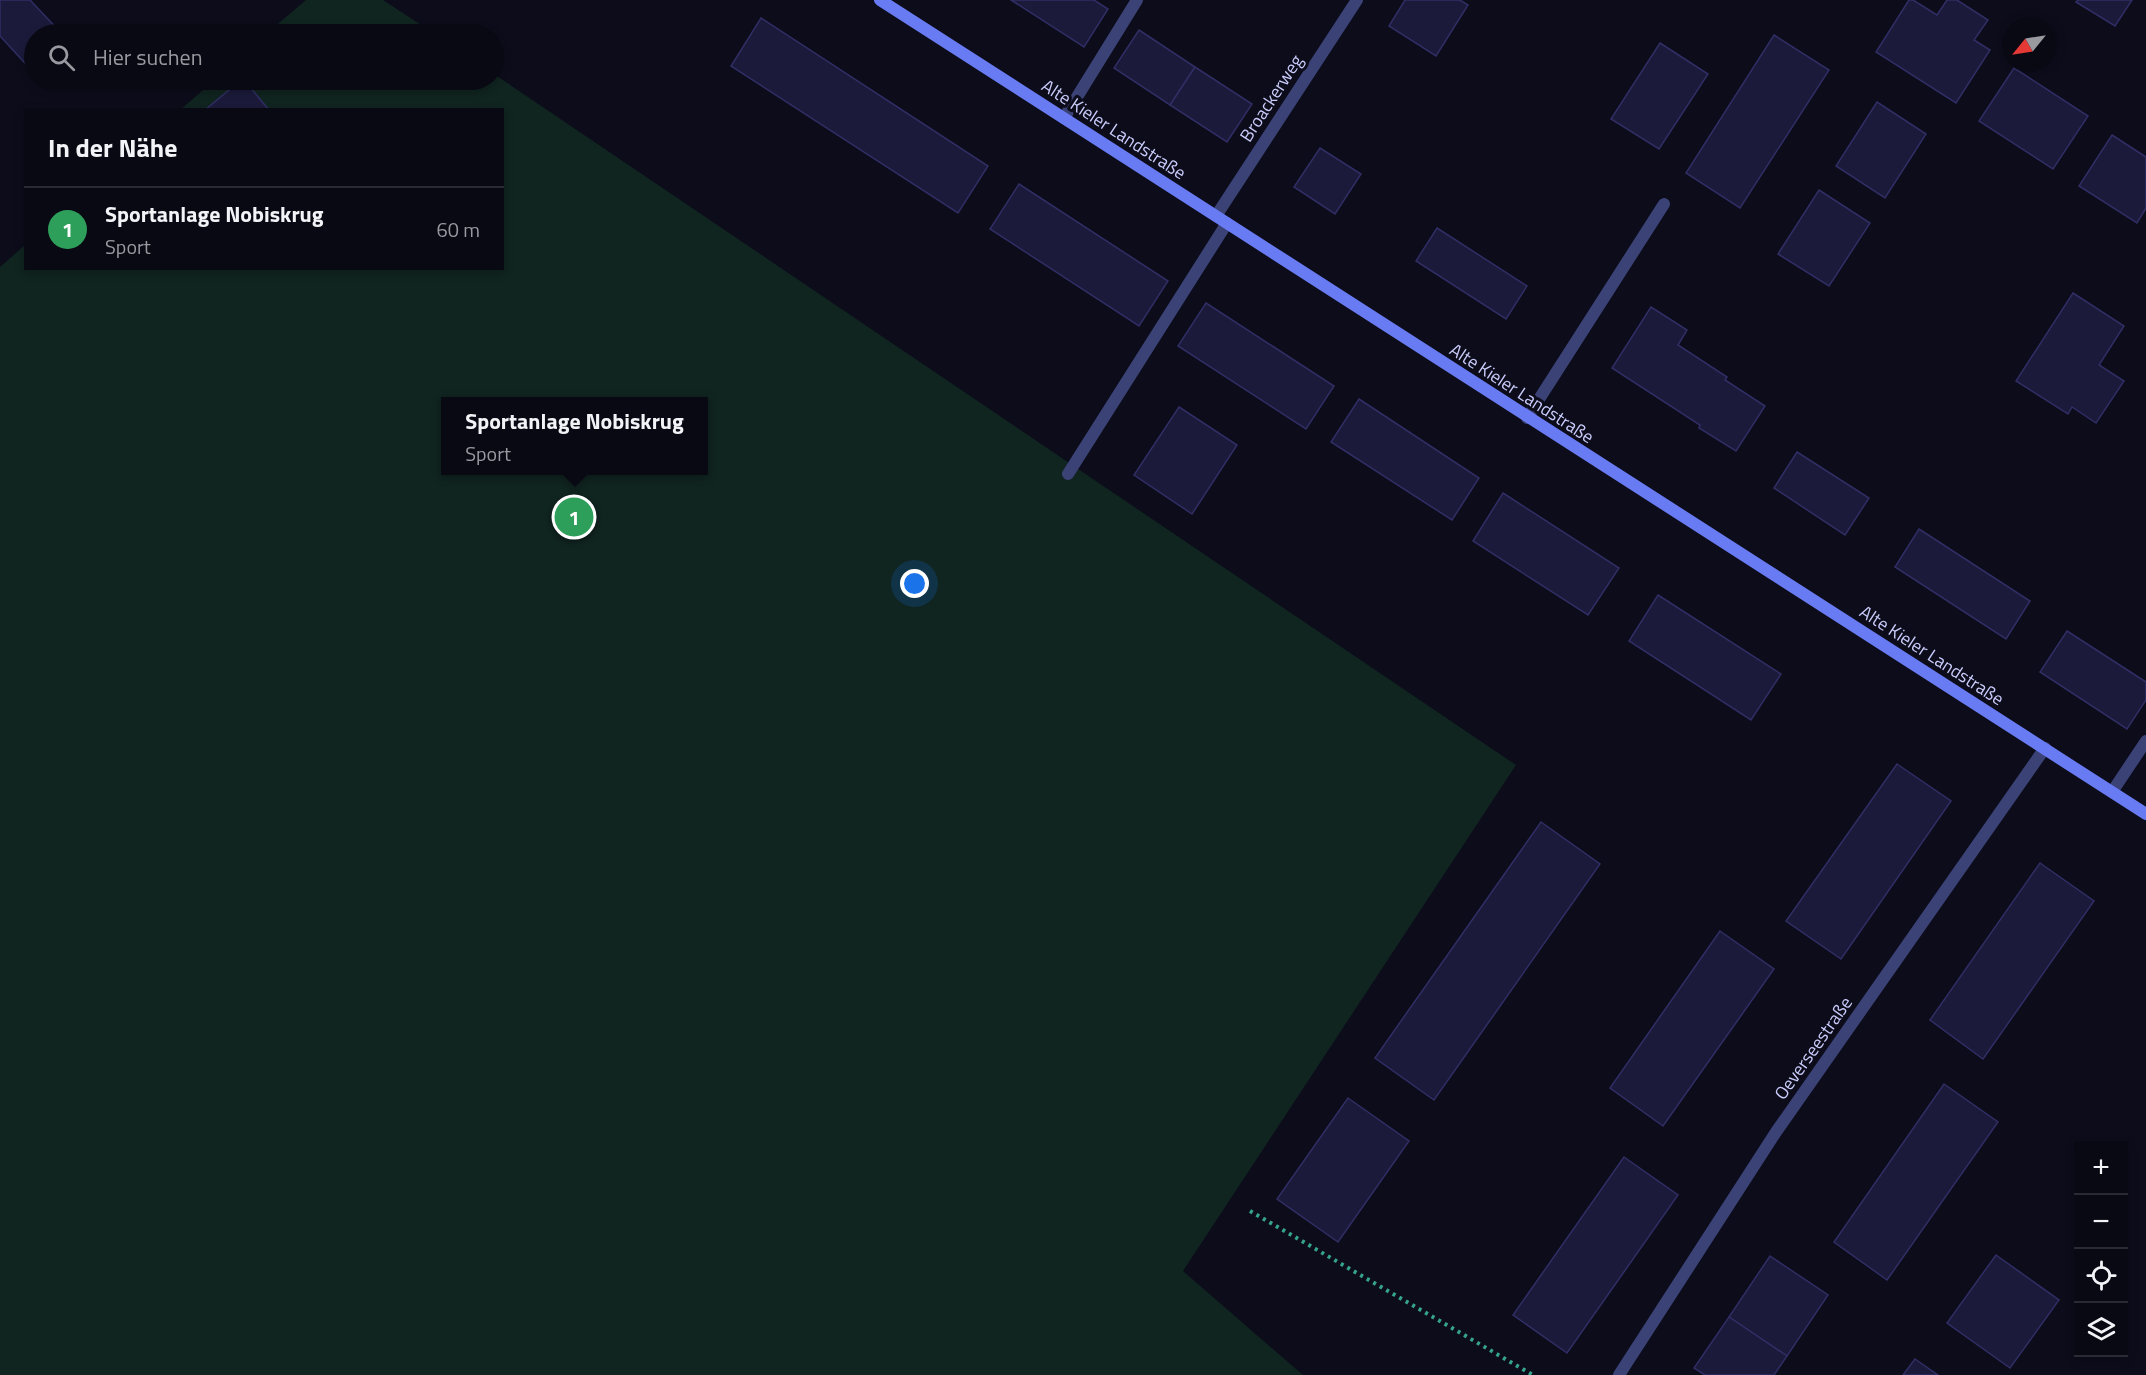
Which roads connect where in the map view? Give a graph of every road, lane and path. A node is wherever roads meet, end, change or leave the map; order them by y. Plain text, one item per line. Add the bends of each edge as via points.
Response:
1 (880, 0) edge
2 (1137, 0) edge
3 (1357, 0) edge
4 (1064, 118) junction
5 (1664, 204) dead end
6 (1216, 216) junction
7 (1227, 224) junction
8 (1527, 418) junction
9 (1068, 474) dead end
10 (2146, 741) edge
11 (2045, 748) junction
12 (2112, 792) junction
13 (2146, 814) edge
14 (1250, 1211) dead end
15 (1533, 1375) edge
16 (1619, 1375) edge

1 - 4 street, Alte Kieler Landstraße
2 - 4 street
3 - 6 street, Broackerweg
4 - 6 street, Alte Kieler Landstraße
5 - 8 street
6 - 7 street, Alte Kieler Landstraße
7 - 8 street, Alte Kieler Landstraße
7 - 9 street
8 - 11 street, Alte Kieler Landstraße
10 - 12 street
11 - 12 street, Alte Kieler Landstraße
11 - 16 street, Oeverseestraße via 1776,1132
12 - 13 street, Alte Kieler Landstraße
14 - 15 path

